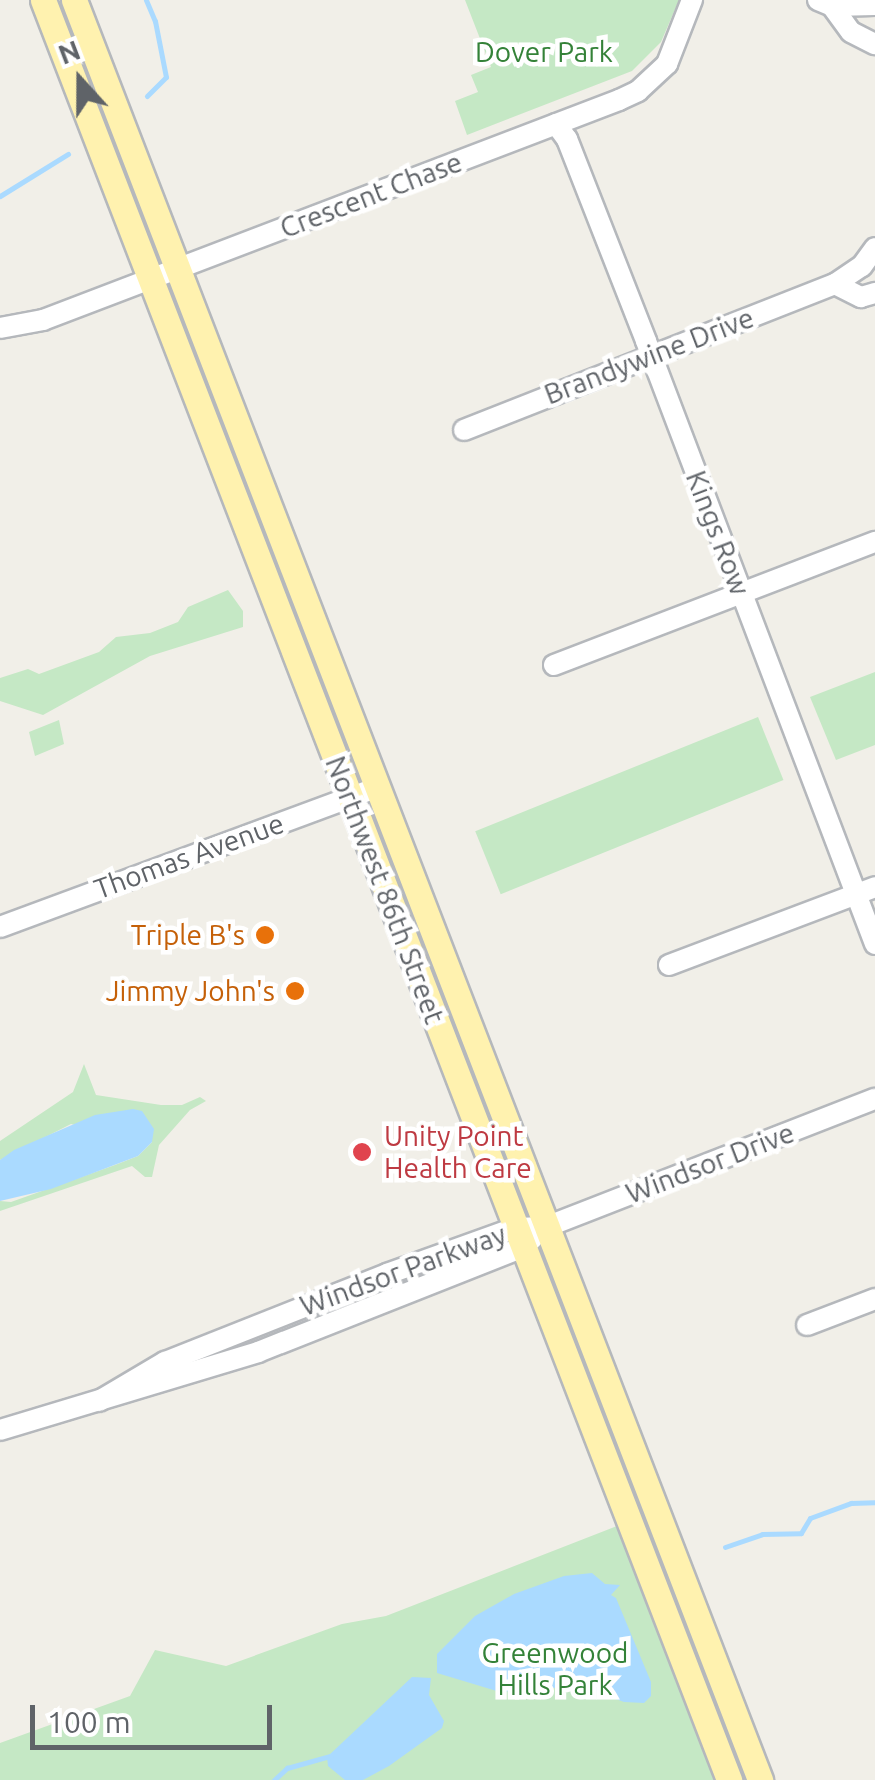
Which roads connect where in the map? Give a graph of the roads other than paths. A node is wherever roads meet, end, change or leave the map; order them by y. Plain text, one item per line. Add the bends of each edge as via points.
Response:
1 (43, 0) edge
2 (74, 0) edge
3 (692, 0) edge
4 (824, 3) edge
5 (875, 5) edge
6 (875, 44) edge
7 (556, 124) junction
8 (875, 248) edge
9 (177, 270) junction
10 (150, 280) junction
11 (835, 284) junction
12 (875, 293) edge
13 (0, 328) edge
14 (651, 355) junction
15 (464, 430) dead end
16 (875, 542) edge
17 (740, 593) junction
18 (554, 664) dead end
19 (378, 787) junction
20 (350, 798) junction
21 (866, 890) edge
22 (0, 927) edge
23 (875, 944) edge
24 (669, 965) dead end
25 (875, 1100) edge
26 (546, 1227) junction
27 (519, 1238) junction
28 (875, 1299) edge
29 (807, 1325) dead end
30 (0, 1430) edge
31 (728, 1780) edge
32 (760, 1780) edge

1 - 10 main road, Northwest 86th Street
2 - 9 main road, Northwest 86th Street
3 - 7 street, Crescent Chase via 667,64 654,78 619,100
4 - 5 street
4 - 6 street via 851,32
7 - 9 street, Crescent Chase
7 - 14 street, Kings Row
8 - 11 street, Brandywine Drive
9 - 10 street, Crescent Chase
9 - 19 main road, Northwest 86th Street
10 - 13 street, Crescent Chase via 43,320
10 - 20 main road, Northwest 86th Street
11 - 12 street via 861,296
11 - 14 street, Brandywine Drive
14 - 15 street, Brandywine Drive
14 - 17 street, Kings Row
16 - 17 street
17 - 18 street
17 - 21 street, Kings Row
19 - 20 street, Thomas Avenue
19 - 26 main road, Northwest 86th Street
20 - 22 street, Thomas Avenue
20 - 27 main road, Northwest 86th Street
21 - 23 street, Kings Row
21 - 24 street
25 - 26 street, Windsor Drive
26 - 27 street, Windsor Parkway
26 - 32 main road, Northwest 86th Street
27 - 30 street, Windsor Parkway via 165,1362 98,1400
27 - 31 main road, Northwest 86th Street
28 - 29 street

